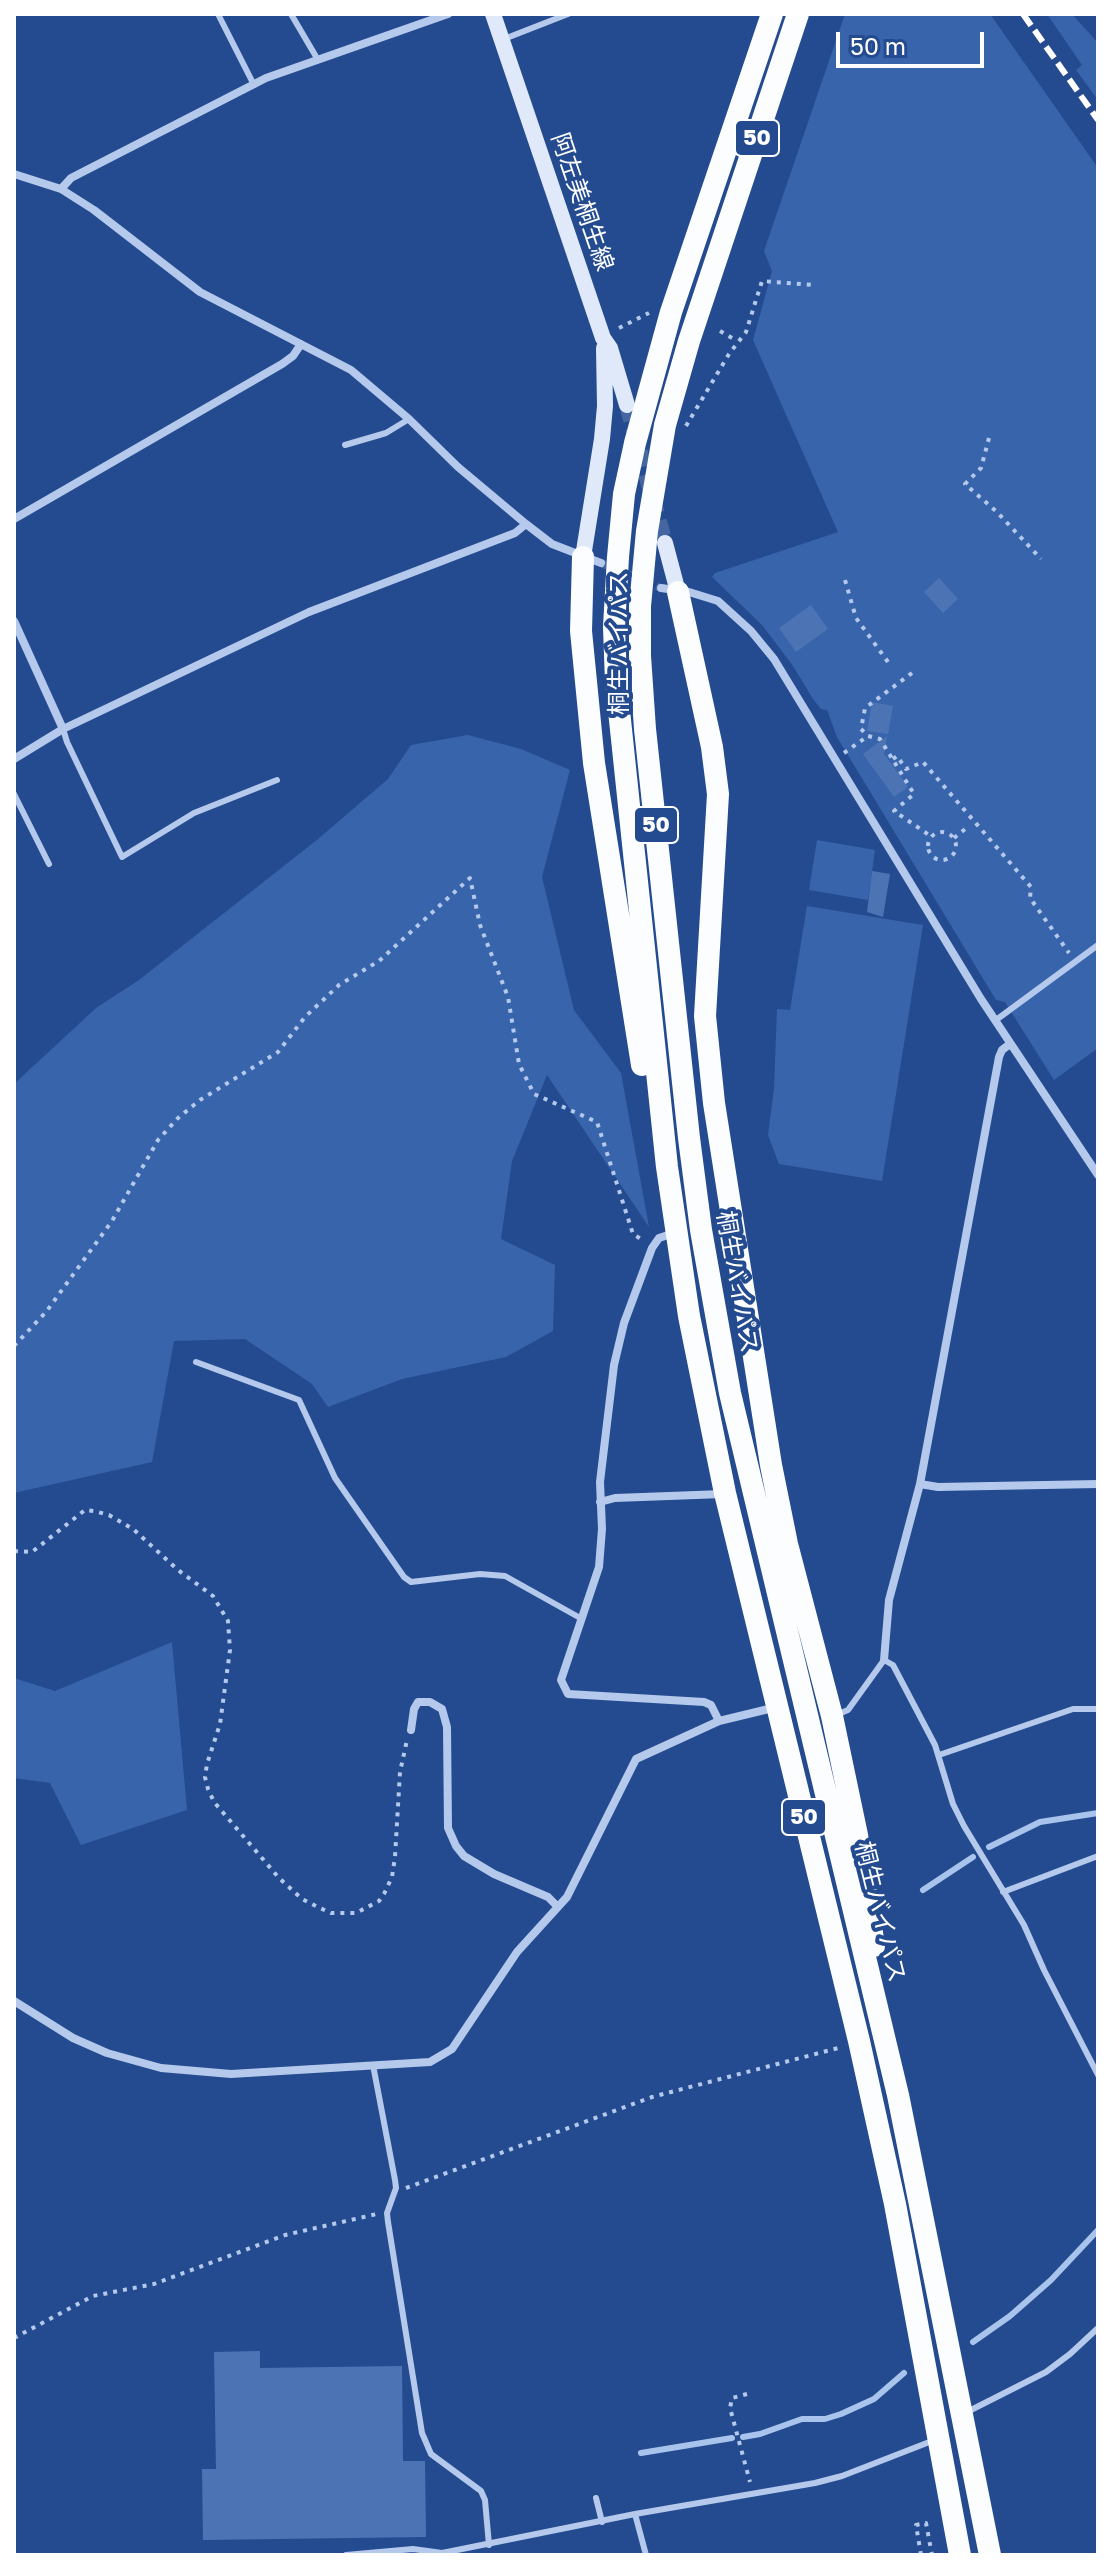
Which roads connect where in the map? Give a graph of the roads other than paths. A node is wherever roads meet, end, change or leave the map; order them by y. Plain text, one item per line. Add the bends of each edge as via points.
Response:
1 (218, 14) edge
2 (291, 14) edge
3 (448, 14) edge
4 (493, 14) edge
5 (568, 14) edge
6 (772, 14) edge
7 (798, 14) edge
8 (502, 40) junction
9 (318, 60) junction
10 (254, 85) junction
11 (14, 174) edge
12 (61, 189) junction
13 (608, 335) junction
14 (301, 344) junction
15 (627, 405) tunnel mouth
16 (409, 419) junction
17 (345, 445) dead end
18 (14, 519) edge
19 (526, 524) junction
20 (665, 543) tunnel mouth
21 (592, 560) junction
22 (669, 590) junction
23 (14, 621) edge
24 (63, 729) junction
25 (14, 759) edge
26 (277, 780) dead end
27 (14, 794) edge
28 (49, 864) dead end
29 (1098, 945) edge
30 (996, 1020) junction
31 (1010, 1044) junction
32 (667, 1167) junction
33 (1098, 1175) edge
34 (676, 1233) junction
35 (196, 1362) dead end
36 (920, 1484) junction
37 (1098, 1484) edge
38 (725, 1493) junction
39 (600, 1502) junction
40 (582, 1619) junction
41 (884, 1660) junction
42 (778, 1706) junction
43 (1098, 1709) edge
44 (832, 1716) junction
45 (719, 1721) junction
46 (411, 1730) road end
47 (939, 1755) junction
48 (1098, 1856) edge
49 (1003, 1892) junction
50 (558, 1907) junction
51 (871, 1986) junction
52 (14, 2001) edge
53 (373, 2065) junction
54 (1098, 2075) edge
55 (1098, 2328) edge
56 (962, 2413) junction
57 (940, 2440) junction
58 (596, 2498) dead end
59 (635, 2514) junction
60 (602, 2522) junction
61 (489, 2545) junction
62 (346, 2555) edge
63 (646, 2555) edge
64 (960, 2555) edge
65 (990, 2555) edge

1 - 10 lane
2 - 9 lane
3 - 9 street
4 - 8 main road, 阿左美桐生線
5 - 8 lane
6 - 32 highway, 桐生バイパス / 50 via 657,357 620,525 616,682
7 - 51 highway, 桐生バイパス / 50 via 665,425 647,531 640,656 701,1230 730,1393
8 - 13 main road, 阿左美桐生線
9 - 10 street
10 - 12 street via 71,178
11 - 12 street
12 - 14 street via 200,292
13 - 15 main road, 阿左美桐生線
13 - 21 main road
14 - 16 street via 351,370
14 - 18 street via 282,364
16 - 17 lane via 386,433
16 - 19 street
19 - 21 street via 552,544
19 - 24 street via 515,533 309,612
20 - 22 main road
21 - 32 highway via 581,631 594,763 647,1101
22 - 30 street via 707,596 729,608 774,659
22 - 44 highway, 50 via 712,747 718,794 705,1016 714,1103 777,1496
23 - 24 street
24 - 25 street
24 - 26 lane via 122,857 194,813
27 - 28 lane
29 - 30 lane
30 - 31 street
31 - 33 street
31 - 36 street via 999,1057
32 - 34 highway, 桐生バイパス / 50
34 - 38 highway, 桐生バイパス / 50
34 - 39 street via 659,1238 652,1248 628,1312 614,1365
35 - 40 lane via 299,1400 335,1478 411,1582 505,1576
36 - 37 street
36 - 41 street via 889,1600
38 - 39 street
38 - 42 highway, 桐生バイパス / 50
39 - 40 street via 599,1567
40 - 45 street via 561,1680 568,1694 704,1702
41 - 44 lane via 848,1710
41 - 47 lane via 893,1665
42 - 45 street
42 - 57 highway, 桐生バイパス / 50 via 895,2204
43 - 47 lane via 1073,1709
44 - 51 highway, 50 via 870,1909
45 - 50 street via 636,1759 575,1886
46 - 50 street via 418,1702 442,1709 447,1727 448,1828 464,1856 548,1897
47 - 49 lane via 953,1804
48 - 49 lane
49 - 54 lane
50 - 53 street via 517,1952 445,2055 430,2062
51 - 56 highway, 桐生バイパス / 50
52 - 53 street via 73,2038 161,2068 231,2074
53 - 61 lane via 396,2188 387,2213 426,2448 481,2491
55 - 56 lane via 1046,2372
56 - 65 highway, 桐生バイパス / 50
57 - 59 lane via 832,2479
57 - 64 highway, 桐生バイパス / 50
58 - 60 lane
59 - 60 lane
59 - 63 lane
60 - 61 lane
61 - 62 lane via 442,2553 413,2549

